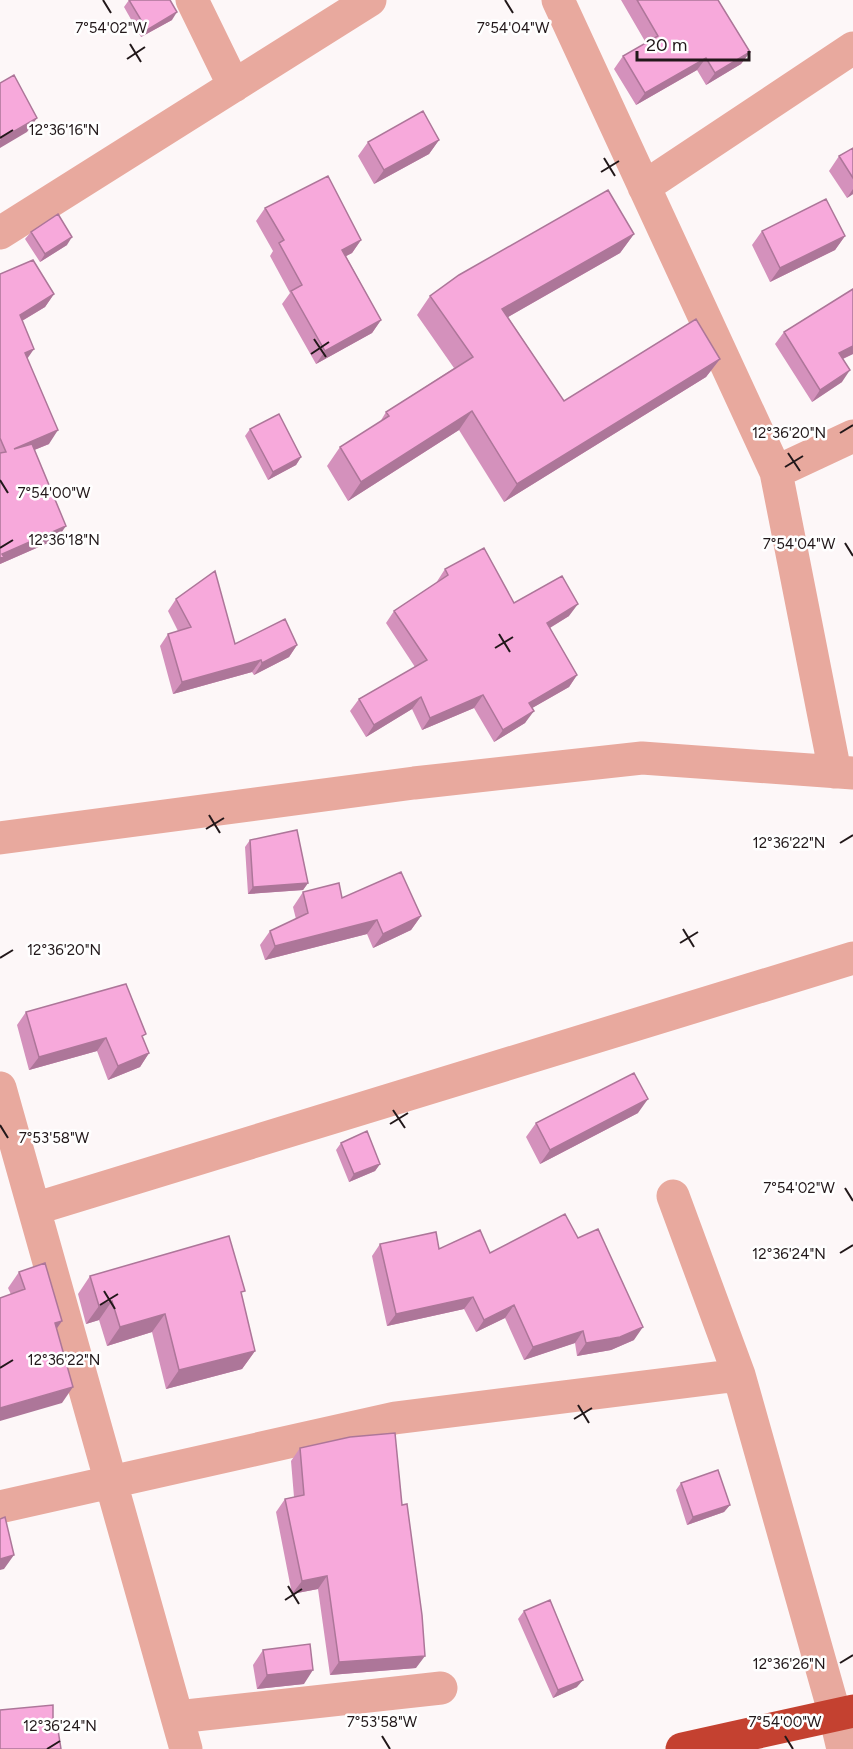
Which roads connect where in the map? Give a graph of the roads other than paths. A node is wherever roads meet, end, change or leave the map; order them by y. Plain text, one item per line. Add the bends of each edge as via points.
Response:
1 (192, 0) edge
2 (370, 0) edge
3 (558, 0) edge
4 (853, 48) edge
5 (234, 86) junction
6 (644, 187) junction
7 (0, 233) edge
8 (853, 435) edge
9 (776, 472) junction
10 (844, 773) edge
11 (0, 838) edge
12 (853, 958) edge
13 (0, 1088) edge
14 (673, 1196) dead end
15 (34, 1209) junction
16 (740, 1375) junction
17 (111, 1482) junction
18 (0, 1507) edge
19 (441, 1688) dead end
20 (844, 1713) edge
21 (177, 1718) junction
22 (186, 1749) edge
23 (682, 1749) edge
24 (843, 1749) edge

1 - 5 street
2 - 5 street
3 - 6 street
4 - 6 street
5 - 7 street
6 - 9 street
8 - 9 street
9 - 10 street
10 - 11 street via 642,758 414,783
12 - 15 street
13 - 15 street
14 - 16 street
15 - 17 street
16 - 17 street via 395,1418
16 - 20 street
17 - 18 street
17 - 21 street
19 - 21 street
20 - 23 highway
20 - 24 street
21 - 22 street

